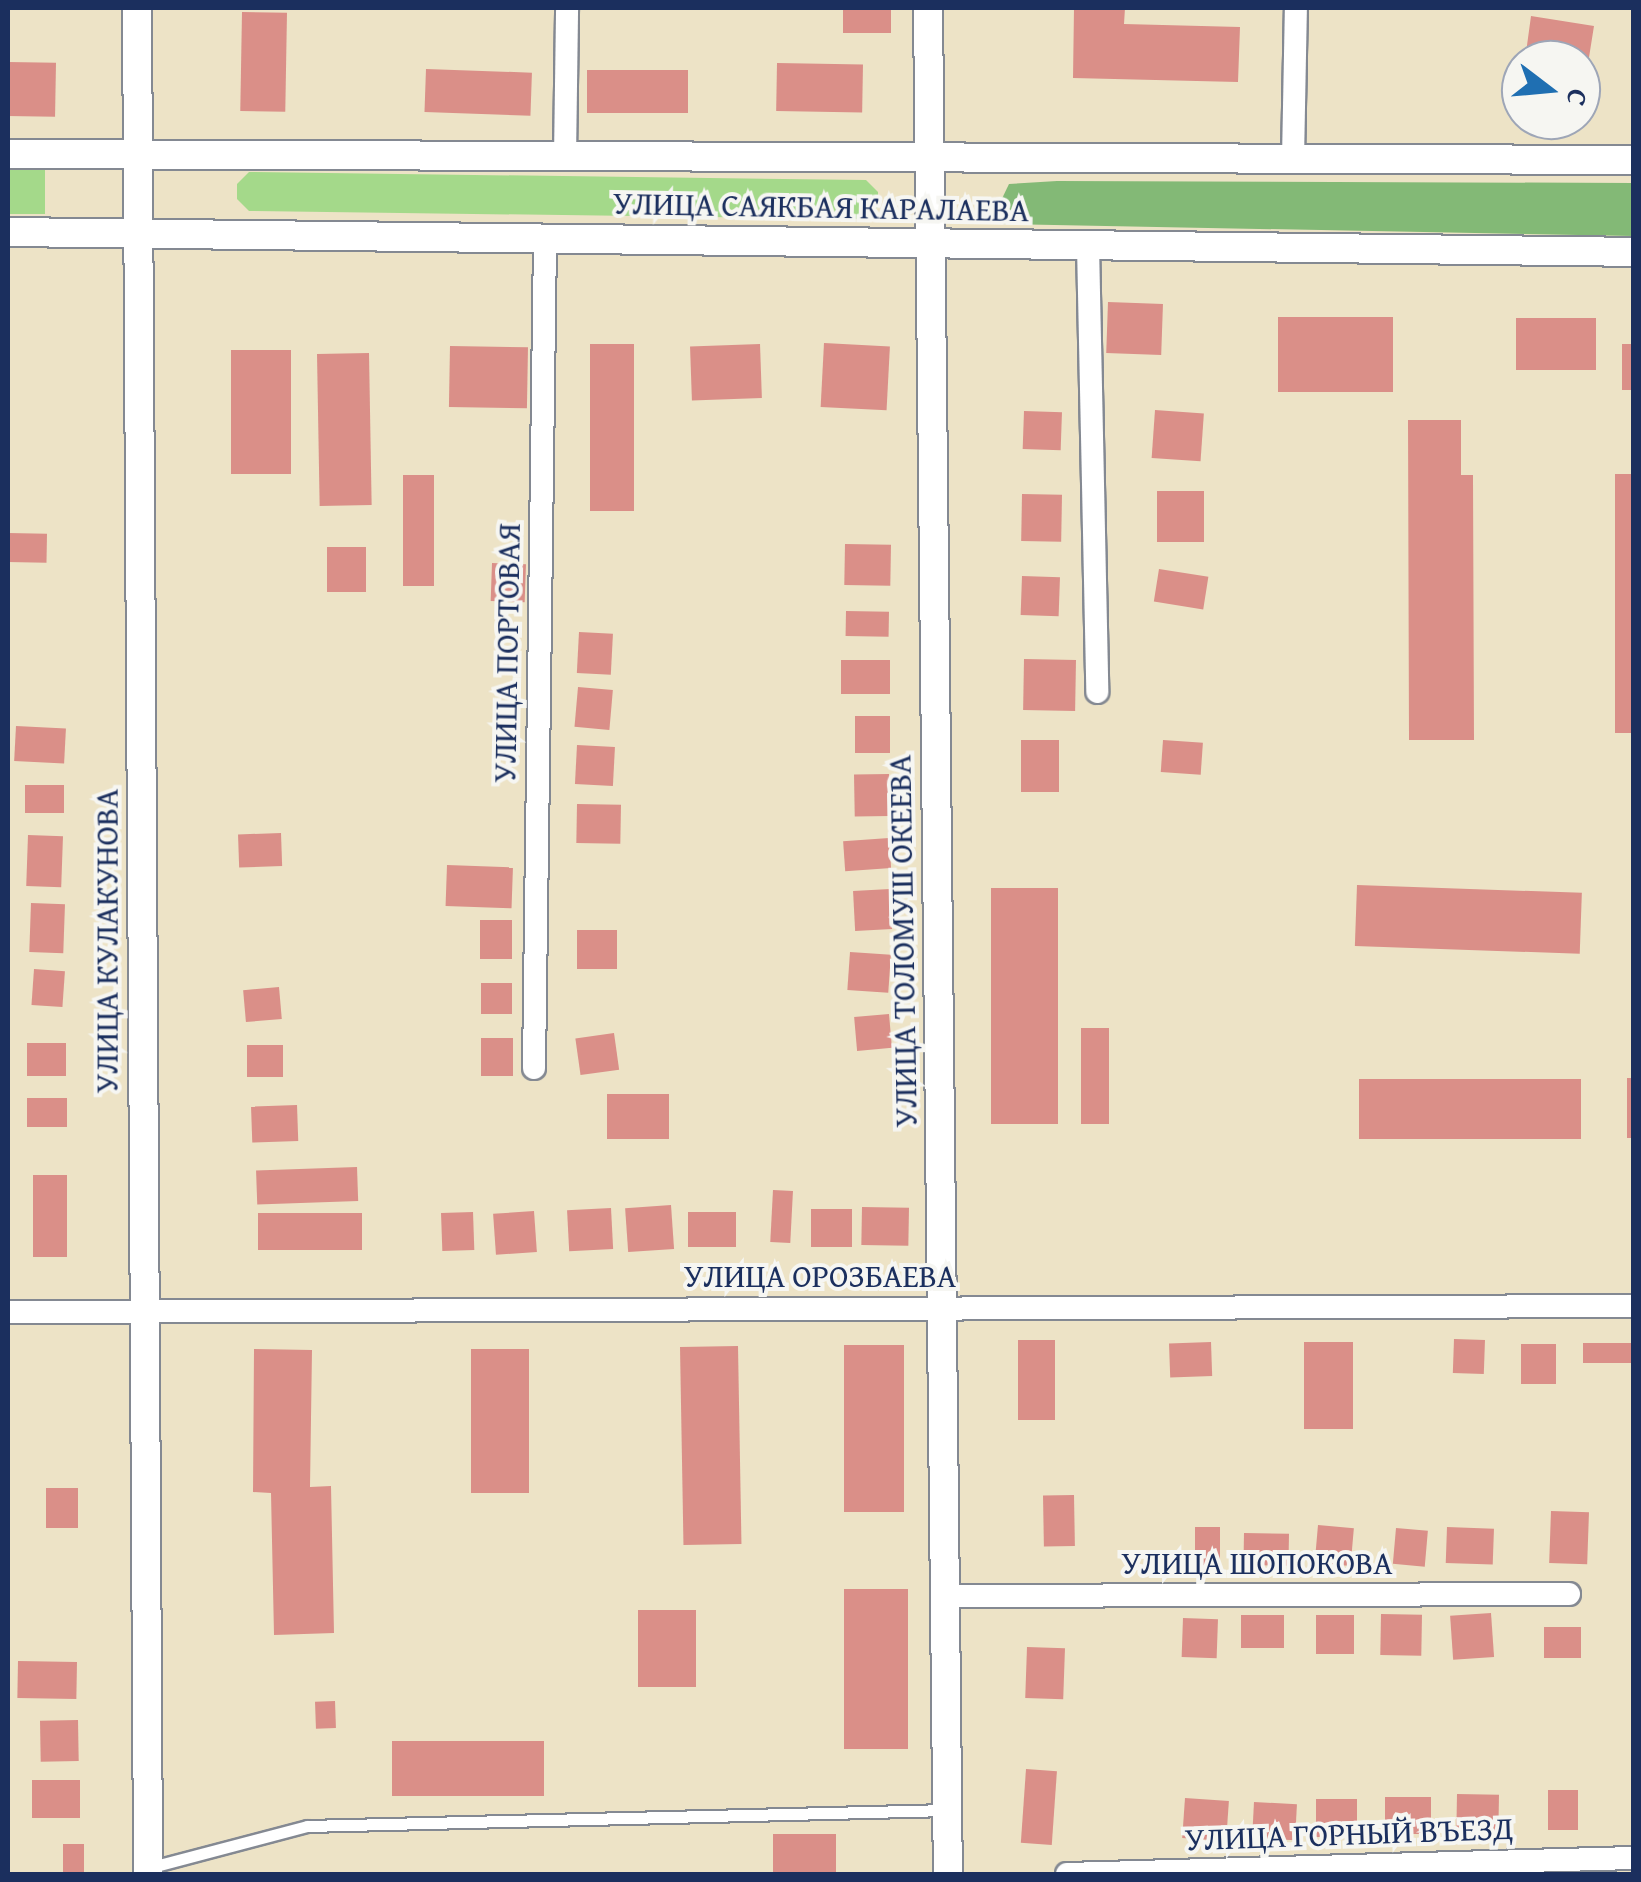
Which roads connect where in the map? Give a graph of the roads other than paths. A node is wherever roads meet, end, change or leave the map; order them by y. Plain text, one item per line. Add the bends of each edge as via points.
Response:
1 (137, 8) edge
2 (567, 8) edge
3 (928, 8) edge
4 (1296, 8) edge
5 (8, 154) edge
6 (138, 156) junction
7 (565, 157) junction
8 (930, 158) junction
9 (1294, 159) junction
10 (1634, 160) edge
11 (8, 232) edge
12 (138, 234) junction
13 (545, 239) junction
14 (931, 244) junction
15 (1088, 246) junction
16 (1634, 252) edge
17 (1097, 692) dead end
18 (534, 1068) dead end
19 (1634, 1306) edge
20 (942, 1308) junction
21 (8, 1312) edge
22 (144, 1313) junction
23 (1569, 1594) dead end
24 (945, 1596) junction
25 (947, 1810) junction
26 (1634, 1858) edge
27 (148, 1871) edge
28 (948, 1874) edge
29 (1067, 1874) edge

1 - 6 street, УЛИЦА КУЛАКУНОВА
2 - 7 street
3 - 8 street, УЛИЦА ТОЛОМУШ ОКЕЕВА
4 - 9 street
5 - 6 street, УЛИЦА САЯКБАЯ КАРАЛАЕВА
6 - 7 street, УЛИЦА САЯКБАЯ КАРАЛАЕВА
6 - 12 street, УЛИЦА КУЛАКУНОВА
7 - 8 street, УЛИЦА САЯКБАЯ КАРАЛАЕВА
8 - 9 street, УЛИЦА САЯКБАЯ КАРАЛАЕВА
8 - 14 street, УЛИЦА ТОЛОМУШ ОКЕЕВА
9 - 10 street, УЛИЦА САЯКБАЯ КАРАЛАЕВА
11 - 12 street, УЛИЦА САЯКБАЯ КАРАЛАЕВА
12 - 13 street, УЛИЦА САЯКБАЯ КАРАЛАЕВА
12 - 22 street, УЛИЦА КУЛАКУНОВА
13 - 14 street, УЛИЦА САЯКБАЯ КАРАЛАЕВА
13 - 18 street, УЛИЦА ПОРТОВАЯ
14 - 15 street, УЛИЦА САЯКБАЯ КАРАЛАЕВА
14 - 20 street, УЛИЦА ТОЛОМУШ ОКЕЕВА
15 - 16 street, УЛИЦА САЯКБАЯ КАРАЛАЕВА
15 - 17 street
19 - 20 street, УЛИЦА ОРОЗБАЕВА
20 - 22 street, УЛИЦА ОРОЗБАЕВА
20 - 24 street, УЛИЦА ТОЛОМУШ ОКЕЕВА
21 - 22 street, УЛИЦА ОРОЗБАЕВА
22 - 27 street, УЛИЦА КУЛАКУНОВА
23 - 24 street, УЛИЦА ШОПОКОВА
24 - 25 street, УЛИЦА ТОЛОМУШ ОКЕЕВА
25 - 27 lane via 308,1826
25 - 28 street, УЛИЦА ТОЛОМУШ ОКЕЕВА
26 - 29 street, УЛИЦА ГОРНЫЙ ВЪЕЗД

